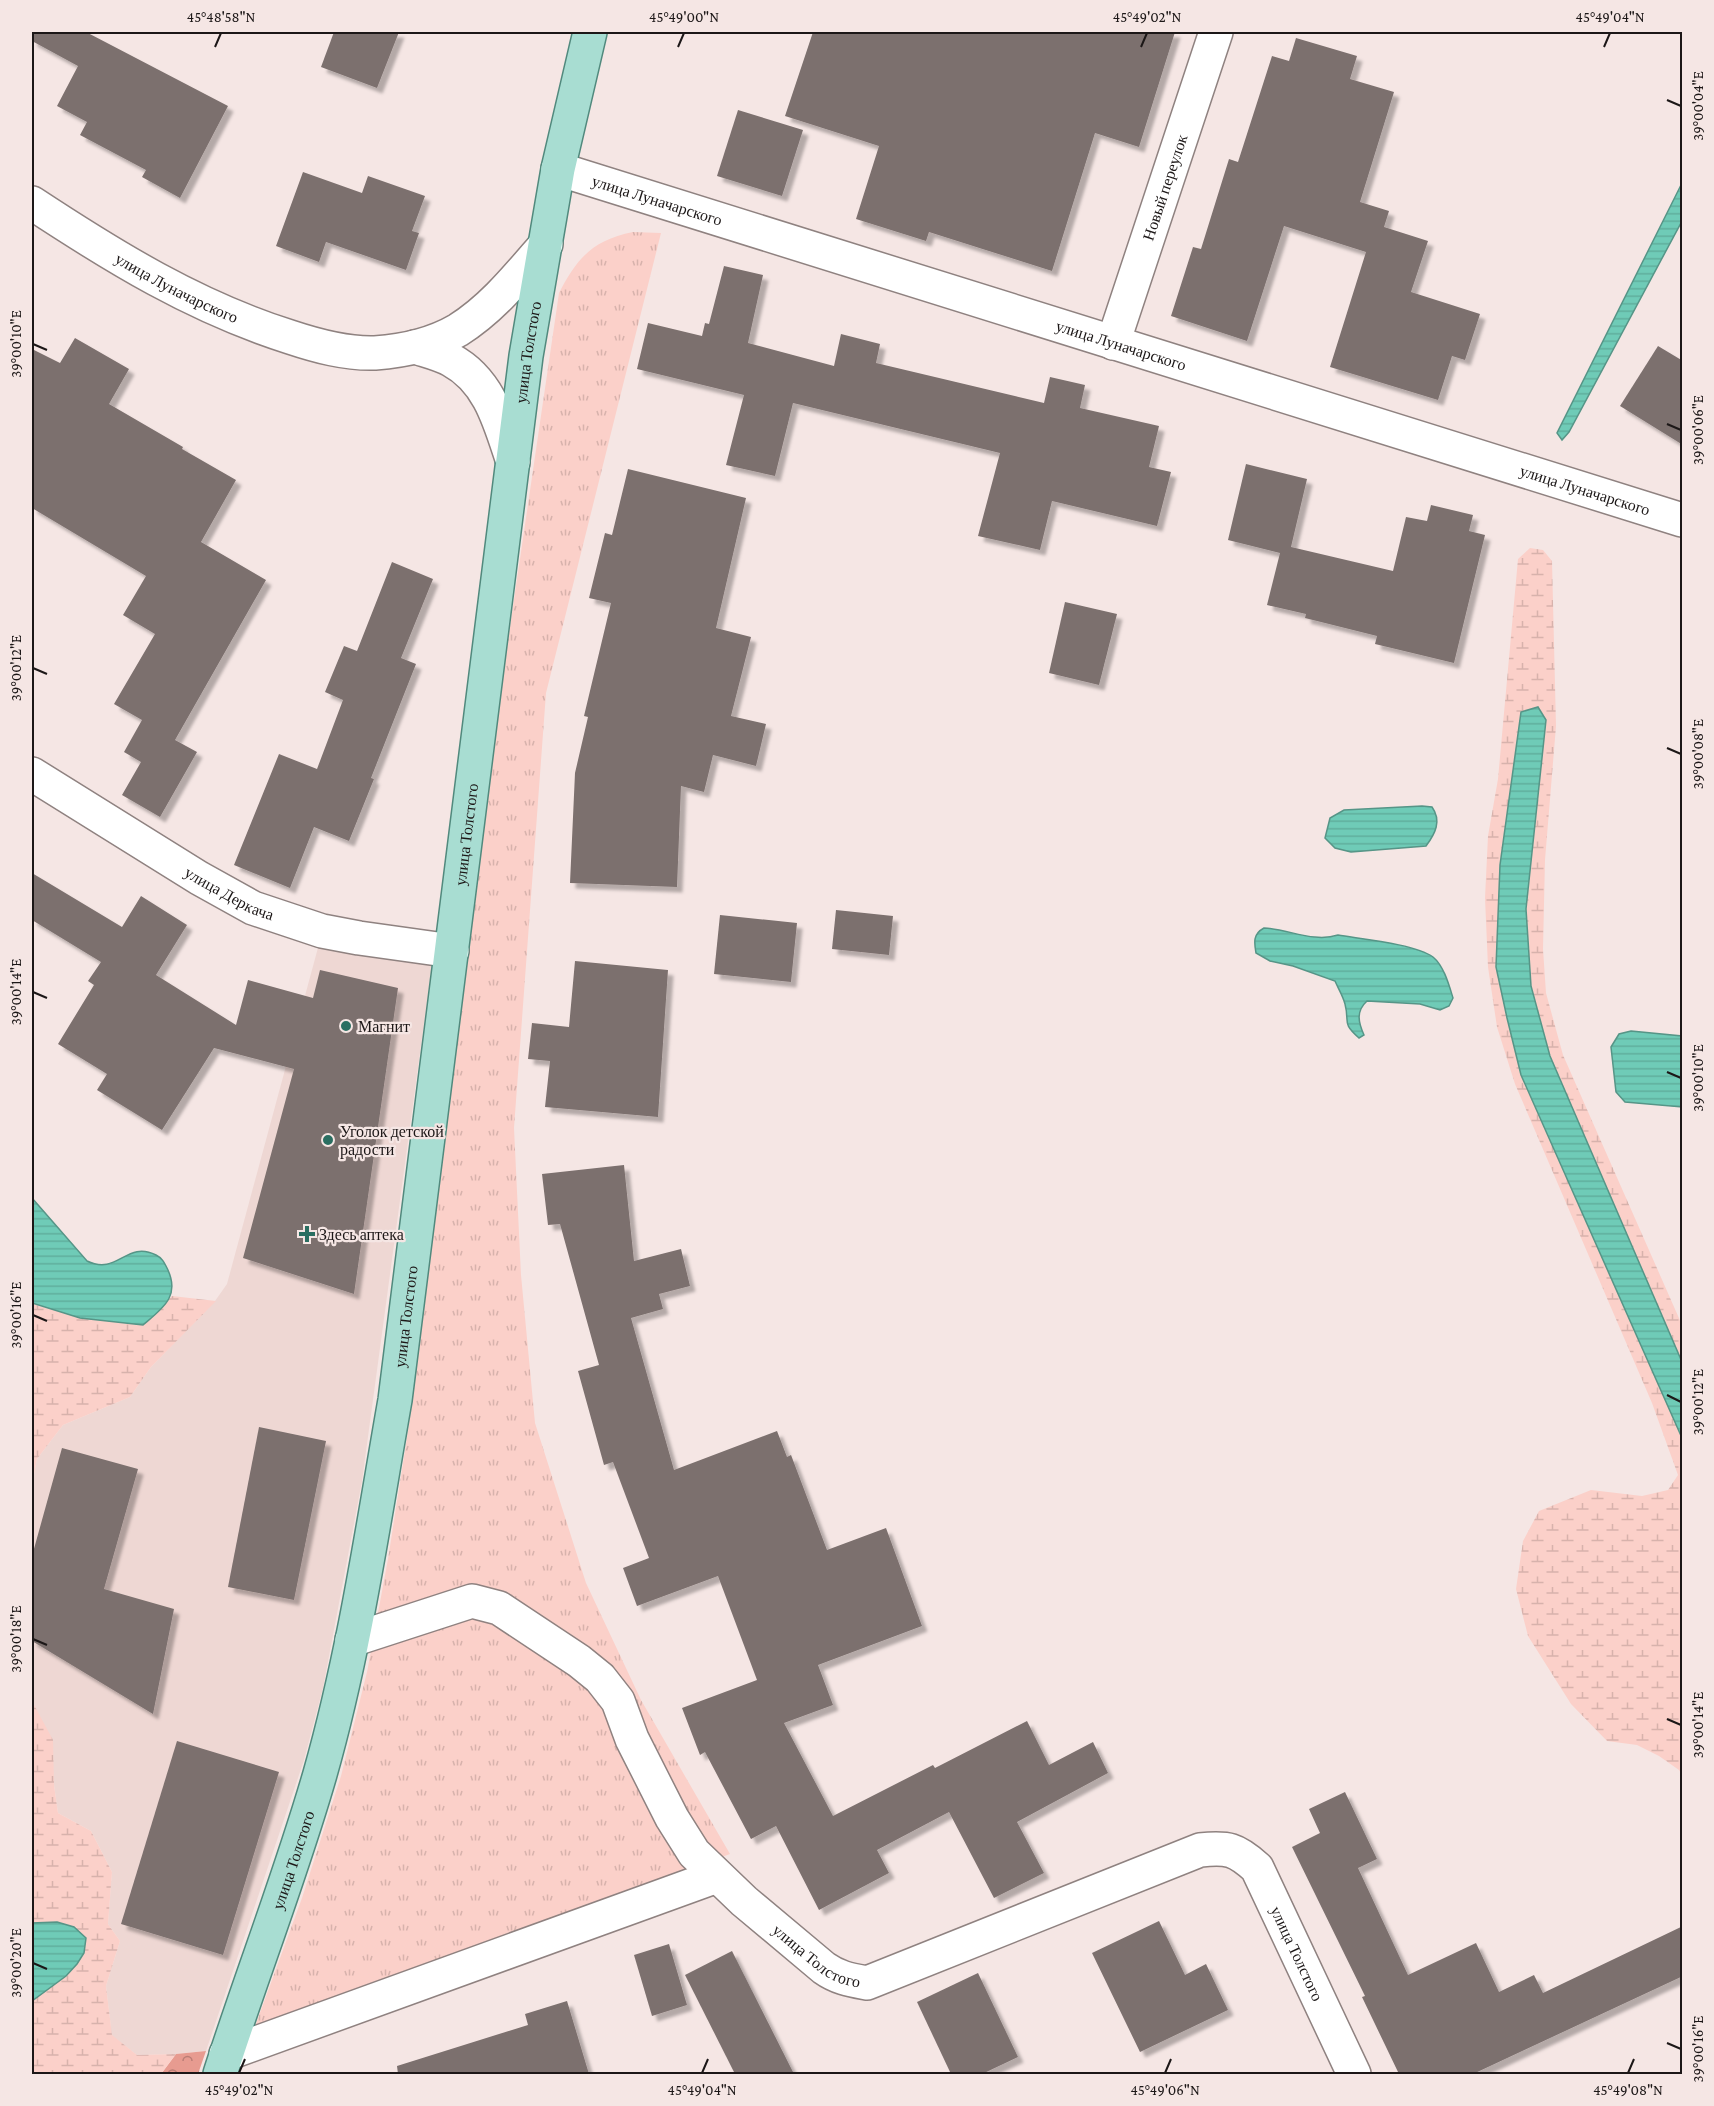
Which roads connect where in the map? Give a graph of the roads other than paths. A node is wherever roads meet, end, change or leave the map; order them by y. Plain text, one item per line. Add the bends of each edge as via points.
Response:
1 (590, 32) edge
2 (1216, 32) edge
3 (558, 169) junction
4 (32, 203) edge
5 (546, 244) junction
6 (1113, 343) junction
7 (415, 347) junction
8 (513, 462) junction
9 (1683, 520) edge
10 (32, 774) edge
11 (452, 951) junction
12 (352, 1640) junction
13 (717, 1876) junction
14 (223, 2064) edge
15 (1354, 2074) edge

1 - 3 main road, улица Толстого
2 - 6 street, Новый переулок
3 - 5 main road, улица Толстого
3 - 6 street, улица Луначарского
4 - 7 street, улица Луначарского via 177,292 270,331 341,350 374,353
5 - 7 street, улица Луначарского via 489,307 457,330
5 - 8 main road, улица Толстого via 526,356
6 - 9 street, улица Луначарского
7 - 8 street via 450,360 487,393
8 - 11 main road, улица Толстого
10 - 11 street, улица Деркача via 253,908 322,931
11 - 12 main road, улица Толстого via 395,1400
12 - 13 street, улица Толстого via 472,1601 499,1608 600,1678 618,1701 632,1739 672,1818 694,1853
12 - 14 main road, улица Толстого via 320,1774
13 - 14 street
13 - 15 street, улица Толстого via 834,1975 867,1983 1200,1851 1222,1848 1240,1853 1257,1868

